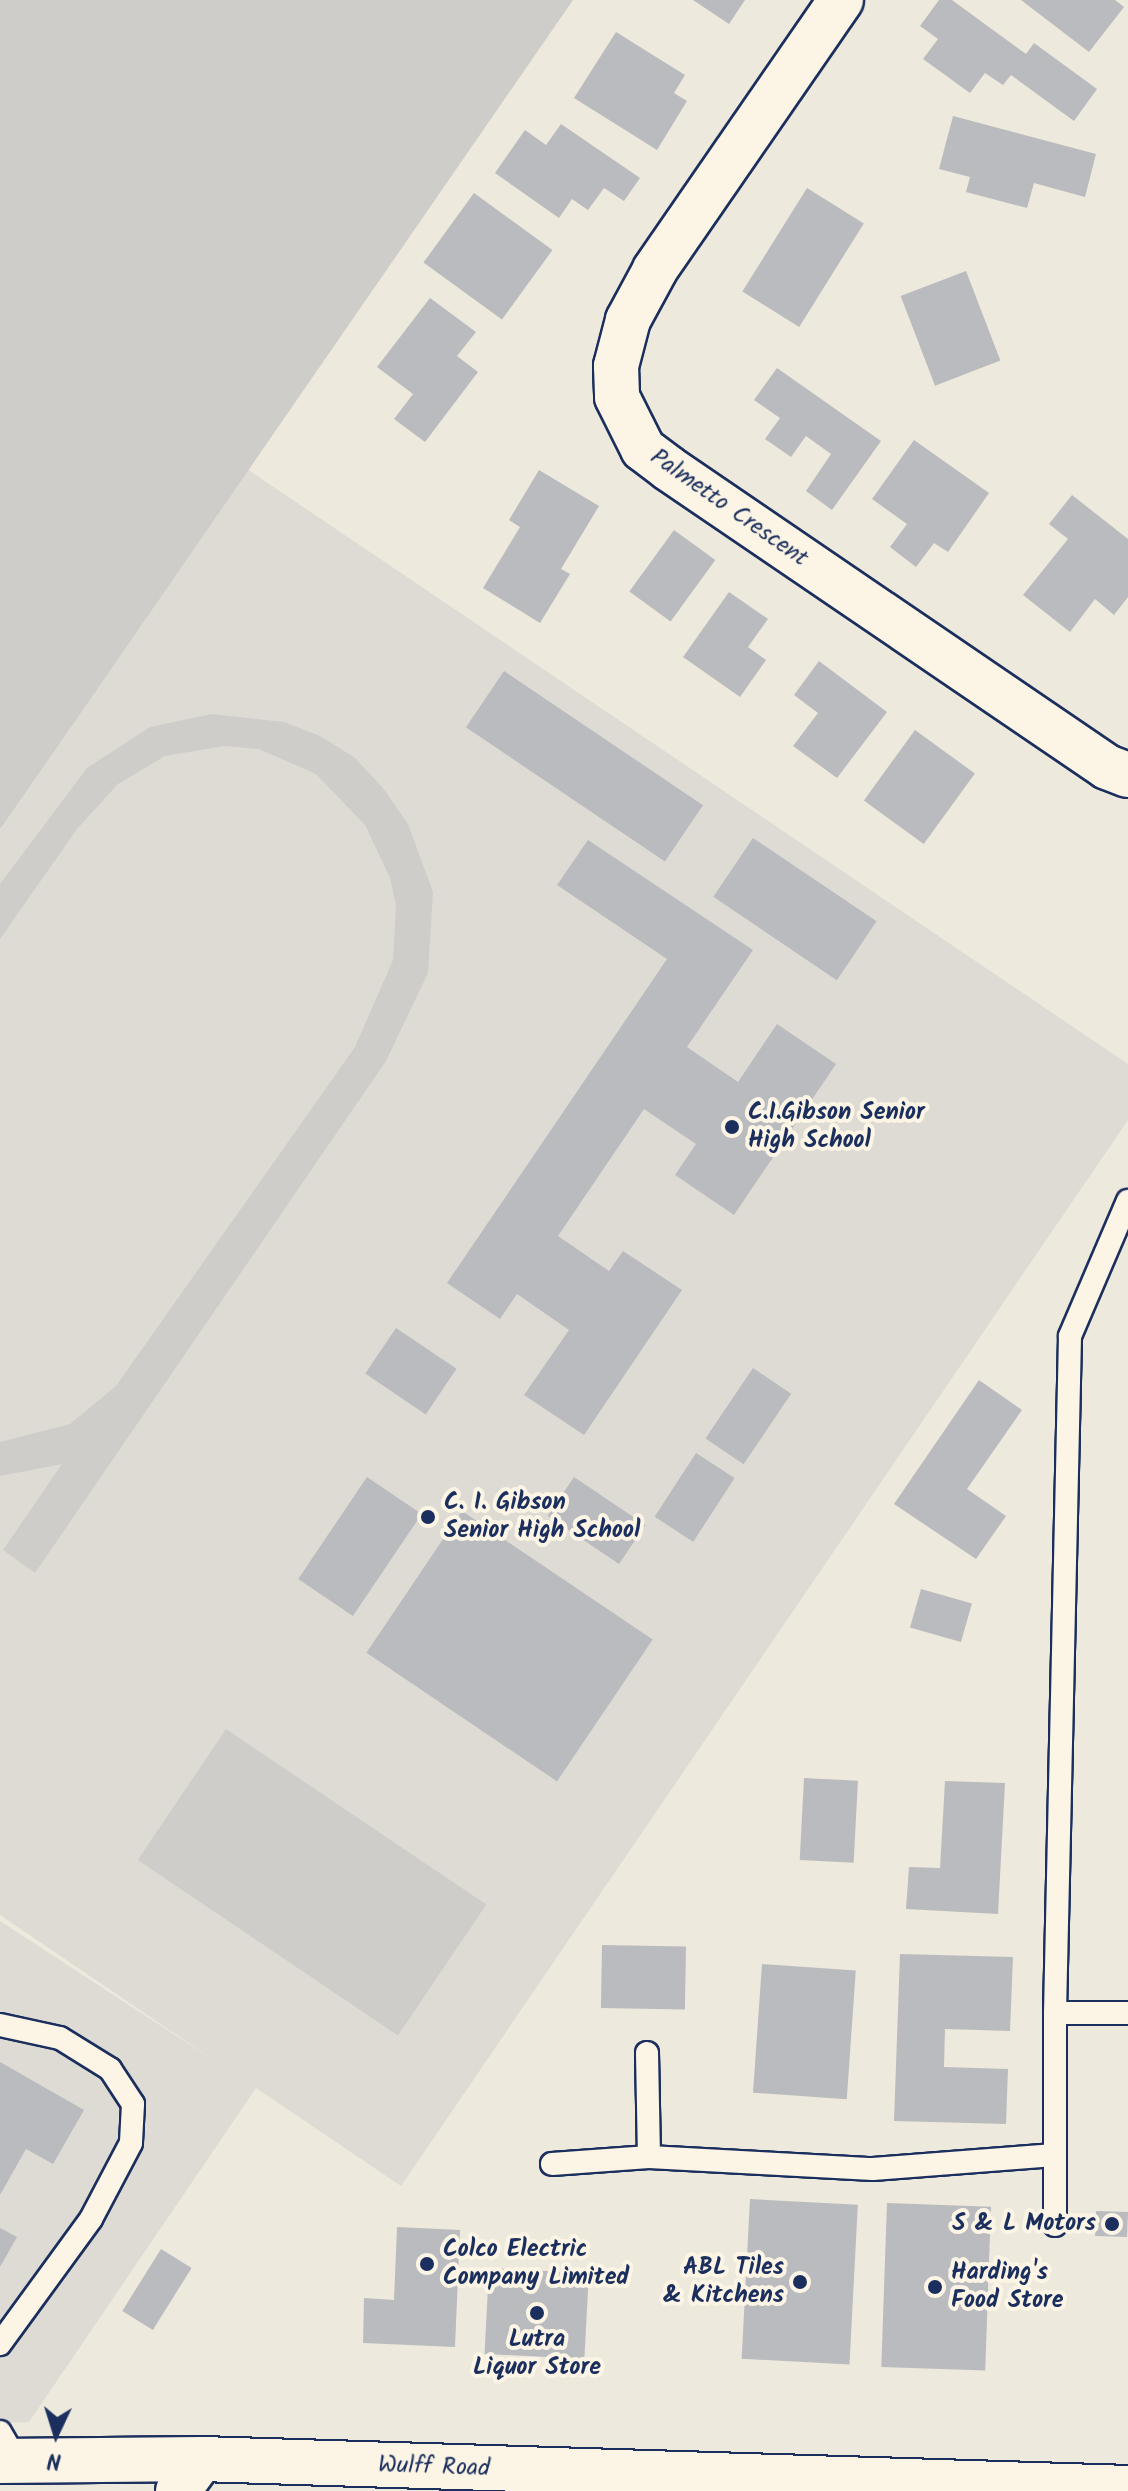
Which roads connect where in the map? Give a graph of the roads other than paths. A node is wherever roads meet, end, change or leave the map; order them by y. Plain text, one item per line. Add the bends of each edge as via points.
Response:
1 (841, 0) edge
2 (1128, 775) edge
3 (1128, 1201) edge
4 (1055, 2013) junction
5 (1128, 2013) edge
6 (0, 2025) edge
7 (647, 2053) dead end
8 (1054, 2155) junction
9 (649, 2157) junction
10 (552, 2164) dead end
11 (1055, 2225) dead end
12 (0, 2344) edge
13 (6, 2452) edge
14 (190, 2475) edge
15 (1128, 2488) edge
16 (1108, 2491) edge

1 - 2 main road, Palmetto Crescent via 655,270 628,320 616,366 617,397 643,449 668,468 1107,767
3 - 4 lane via 1070,1336
4 - 5 lane
4 - 8 lane
6 - 12 lane via 60,2038 110,2069 133,2104 131,2143 91,2219
7 - 9 lane
8 - 9 lane via 873,2169
8 - 11 lane
9 - 10 lane
13 - 14 main road, Wulff Road
14 - 16 main road, Wulff Road
15 - 16 main road, Wulff Road

